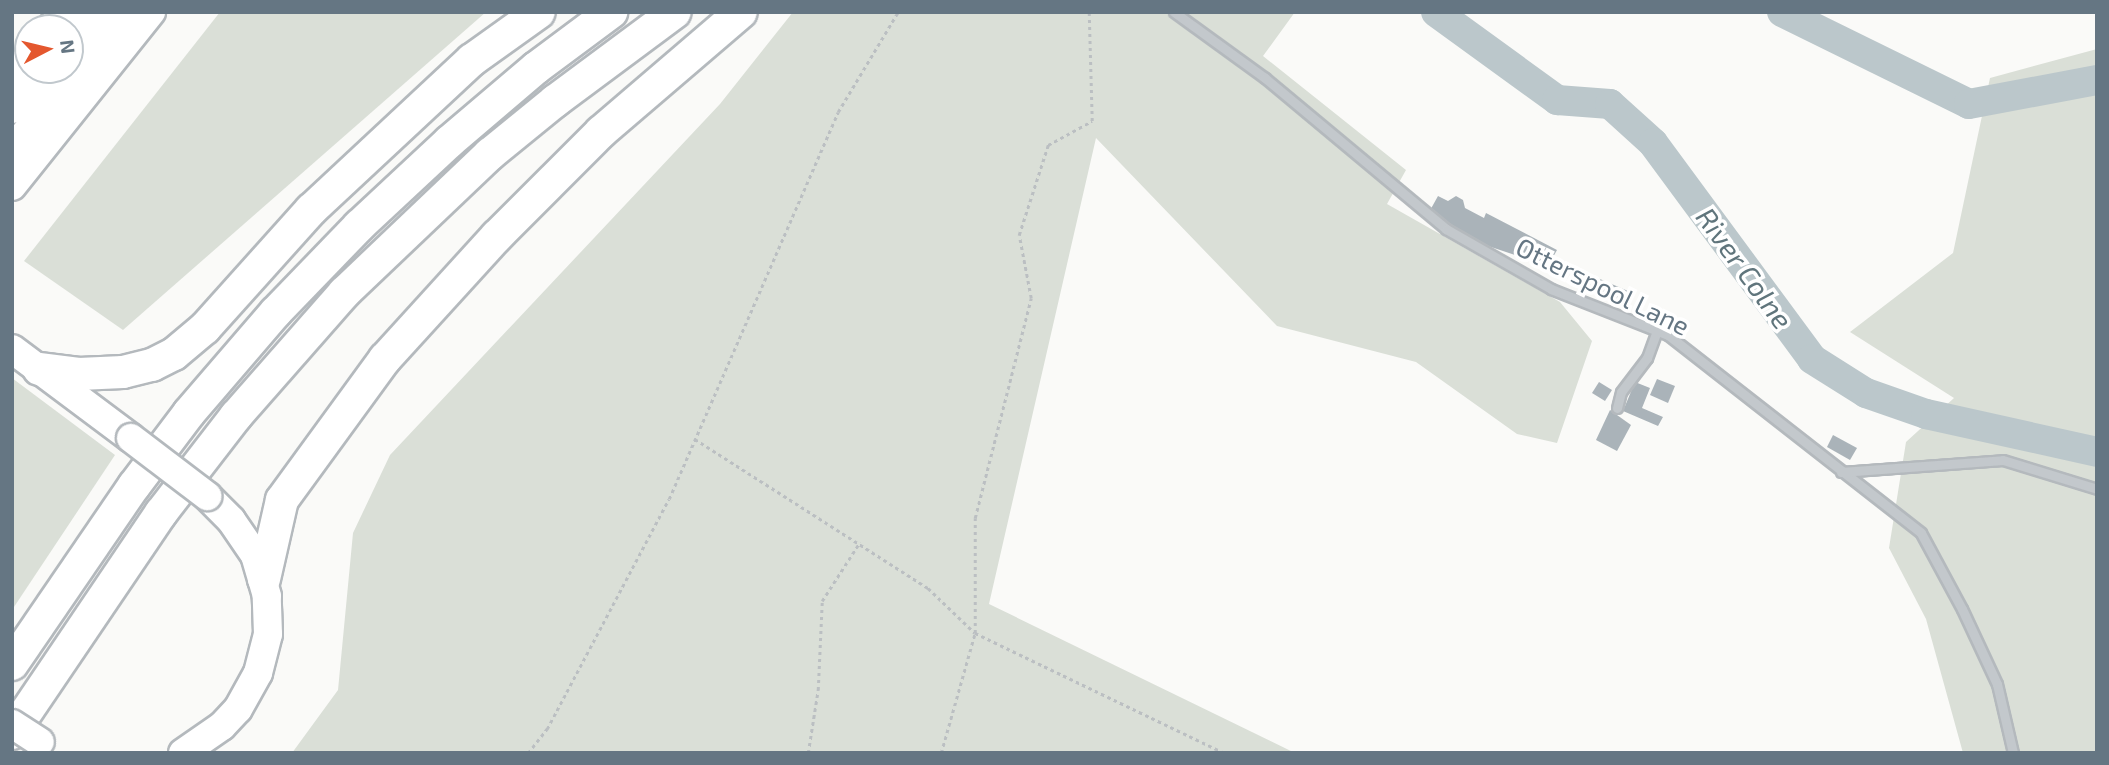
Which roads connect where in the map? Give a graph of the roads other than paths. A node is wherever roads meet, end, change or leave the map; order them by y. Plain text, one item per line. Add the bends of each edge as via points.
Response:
1 (123, 12) edge
2 (151, 12) edge
3 (539, 12) edge
4 (611, 12) edge
5 (675, 12) edge
6 (741, 12) edge
7 (1174, 12) edge
8 (32, 84) edge
9 (12, 109) edge
10 (12, 150) edge
11 (12, 186) edge
12 (1657, 331) junction
13 (12, 349) edge
14 (40, 369) junction
15 (1617, 408) dead end
16 (1841, 472) junction
17 (2097, 489) edge
18 (264, 579) junction
19 (12, 664) edge
20 (12, 724) edge
21 (37, 742) edge
22 (183, 753) edge
23 (2012, 753) edge

1 - 10 highway
2 - 11 highway
3 - 14 highway via 472,60 311,211 205,328 174,354 122,372 79,374
4 - 19 highway via 449,142 276,312 141,476
5 - 21 highway via 490,154 344,293 236,416 161,513
6 - 18 highway via 601,132 497,236 385,359 282,500
7 - 12 lane, Otterspool Lane via 1265,78 1446,229 1551,289
8 - 9 highway
12 - 15 lane via 1647,358 1621,393
12 - 16 lane, Otterspool Lane via 1747,394
13 - 14 highway
14 - 18 highway, bridge via 207,496 243,535
16 - 17 lane via 2003,460
16 - 23 lane, Otterspool Lane via 1921,533 1997,684
18 - 22 highway via 268,634 258,673 238,709
20 - 21 highway, bridge

